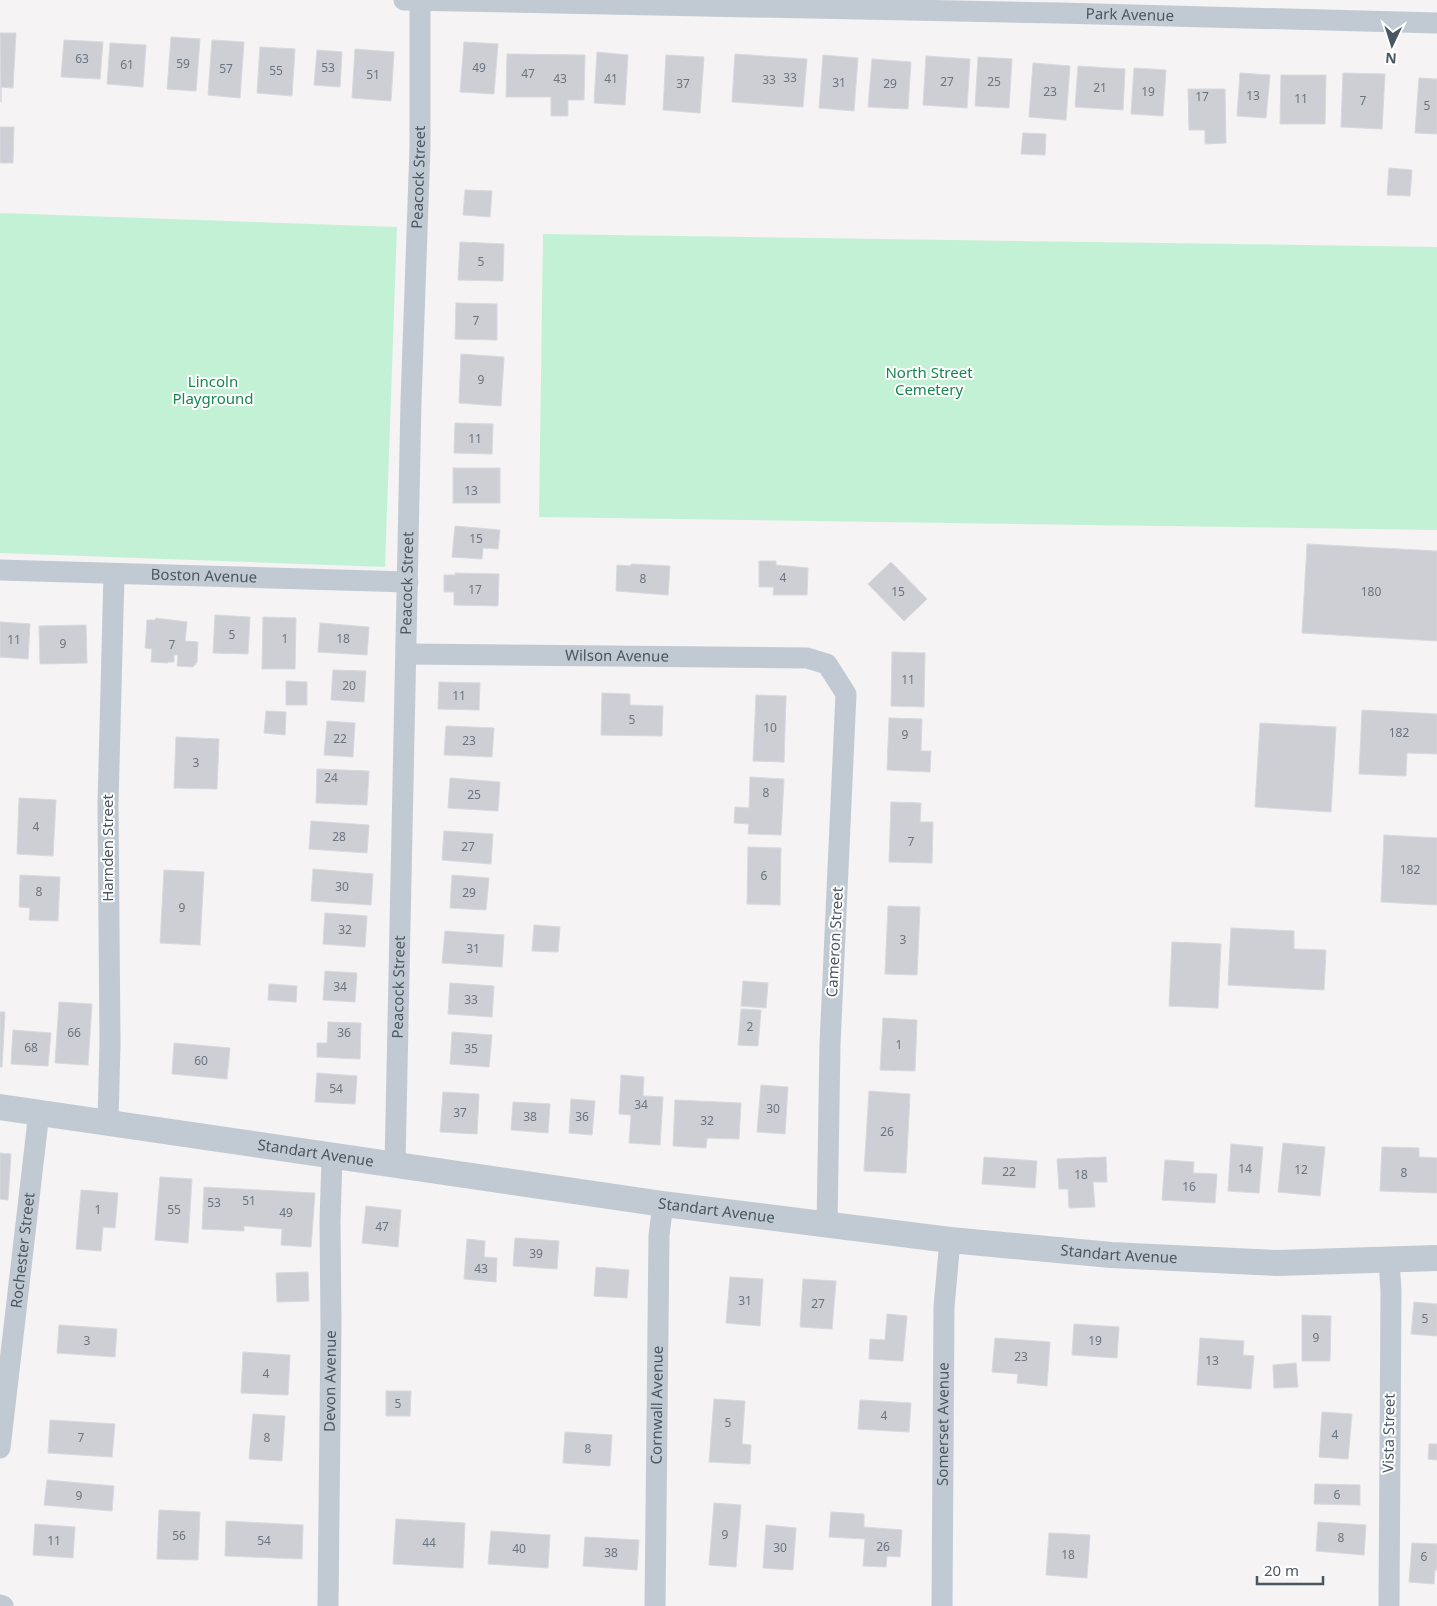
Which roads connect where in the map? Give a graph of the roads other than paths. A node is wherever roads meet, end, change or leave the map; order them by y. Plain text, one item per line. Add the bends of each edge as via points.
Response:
1 (412, 0) edge
2 (552, 2) edge
3 (1437, 24) edge
4 (0, 570) edge
5 (114, 574) junction
6 (408, 582) junction
7 (406, 654) junction
8 (827, 664) joint
9 (0, 1107) edge
10 (38, 1112) junction
11 (108, 1122) junction
12 (332, 1157) junction
13 (395, 1165) junction
14 (663, 1204) junction
15 (827, 1225) junction
16 (950, 1240) junction
17 (1437, 1258) edge
18 (1388, 1260) junction
19 (0, 1448) edge
20 (328, 1606) edge
21 (655, 1606) edge
22 (942, 1606) edge
23 (1389, 1606) edge

1 - 2 street, Park Avenue
1 - 6 street, Peacock Street via 420,147
2 - 3 street, Park Avenue via 1060,12
4 - 5 street, Boston Avenue
5 - 6 street, Boston Avenue
5 - 11 street, Harnden Street via 108,804
6 - 7 street, Peacock Street
7 - 8 street, Wilson Avenue via 807,658
7 - 13 street, Peacock Street
8 - 15 street, Cameron Street via 846,694 830,1044
9 - 10 street, Standart Avenue
10 - 11 street, Standart Avenue
10 - 19 street, Rochester Street
11 - 12 street, Standart Avenue
12 - 13 street, Standart Avenue
12 - 20 street, Devon Avenue
13 - 14 street, Standart Avenue
14 - 15 street, Standart Avenue
14 - 21 street, Cornwall Avenue via 659,1235
15 - 16 street, Standart Avenue
16 - 18 street, Standart Avenue via 1110,1255 1278,1263
16 - 22 street, Somerset Avenue via 944,1307
17 - 18 street, Standart Avenue
18 - 23 street, Vista Street via 1391,1291

